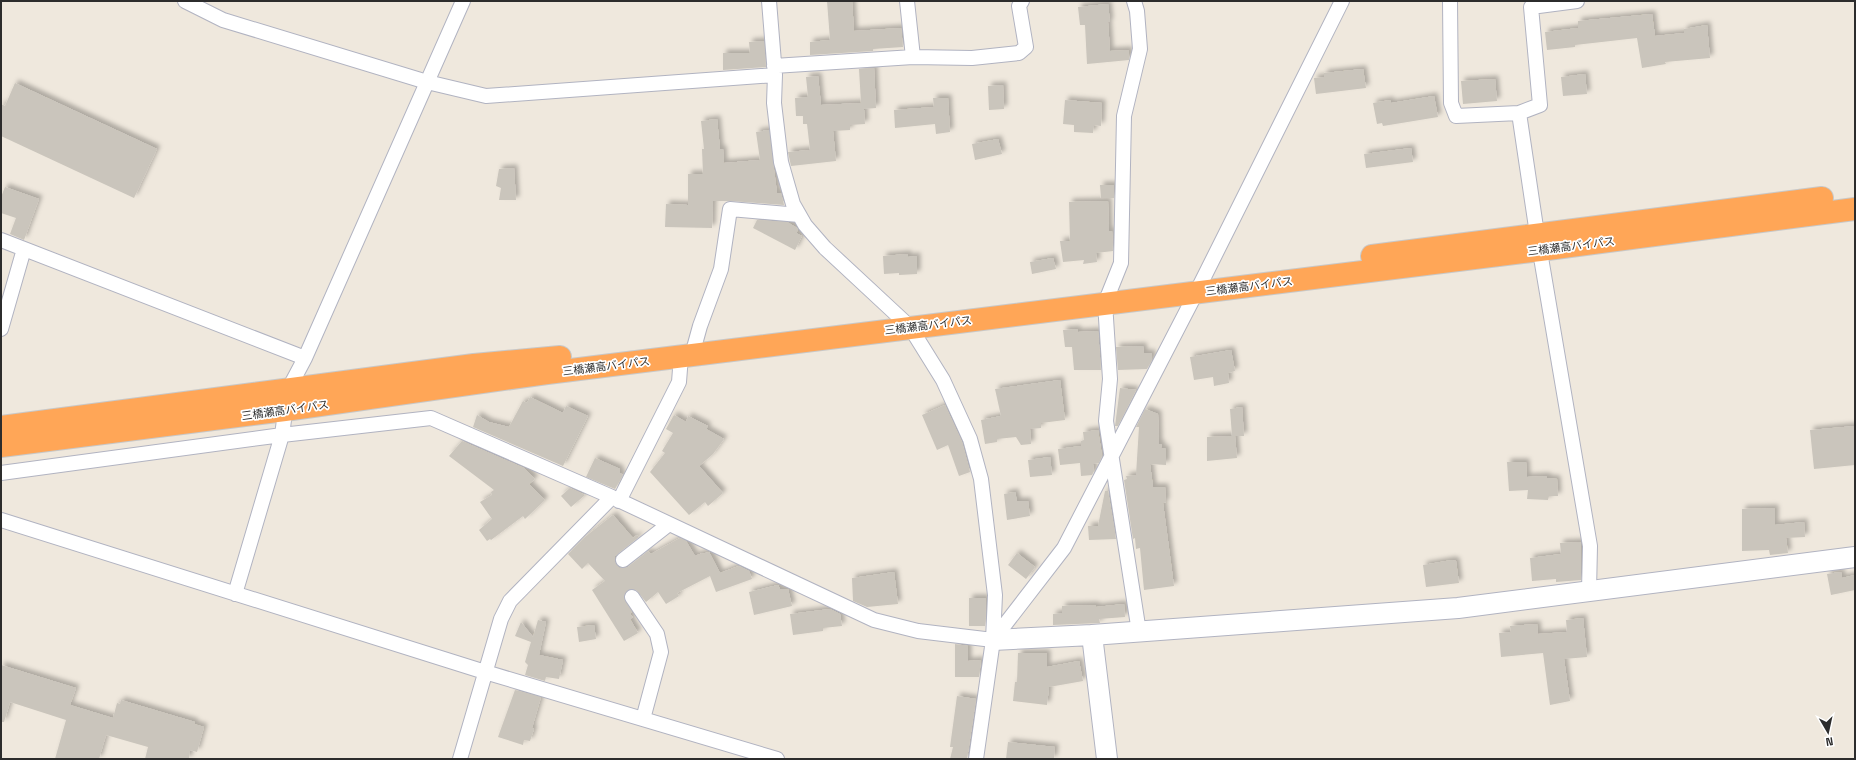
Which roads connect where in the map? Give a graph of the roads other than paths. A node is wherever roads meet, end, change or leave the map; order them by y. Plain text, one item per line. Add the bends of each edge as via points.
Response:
1 (185, 1) edge
2 (463, 1) edge
3 (769, 1) edge
4 (907, 1) edge
5 (1022, 1) edge
6 (1134, 1) edge
7 (1342, 1) edge
8 (1450, 1) edge
9 (1577, 1) edge
10 (208, 6) edge
11 (913, 57) junction
12 (774, 70) junction
13 (427, 82) junction
14 (1519, 113) junction
15 (1855, 194) edge
16 (1855, 209) edge
17 (799, 214) junction
18 (1, 240) edge
19 (1539, 242) junction
20 (24, 249) junction
21 (1199, 286) junction
22 (1108, 297) junction
23 (903, 321) junction
24 (1, 329) edge
25 (690, 351) junction
26 (306, 358) junction
27 (287, 400) junction
28 (1, 427) edge
29 (282, 436) junction
30 (1, 446) edge
31 (1112, 457) junction
32 (1, 473) edge
33 (615, 499) junction
34 (1, 520) edge
35 (669, 524) junction
36 (1855, 557) edge
37 (623, 560) dead end
38 (1589, 591) junction
39 (235, 594) junction
40 (632, 597) dead end
41 (1139, 632) junction
42 (1092, 635) junction
43 (993, 640) junction
44 (485, 672) junction
45 (643, 719) junction
46 (460, 759) edge
47 (777, 759) edge
48 (976, 759) edge
49 (1107, 759) edge

1 - 10 street
2 - 13 street
3 - 12 street
4 - 11 street
5 - 11 street via 1019,6 1026,47 1019,53 972,58
6 - 22 street via 1140,48 1124,116 1121,263
7 - 21 street
8 - 14 street via 1451,102 1456,116
9 - 14 street via 1531,6 1540,105
10 - 13 street via 223,20
11 - 12 street
12 - 13 street via 486,96
12 - 17 street via 774,102 781,162 793,204
13 - 26 street
14 - 19 street
15 - 19 highway, 三橋瀬高バイパス
16 - 19 highway, 三橋瀬高バイパス
17 - 23 street via 825,248
17 - 25 street via 730,209 721,269
18 - 20 street
19 - 21 highway, 三橋瀬高バイパス
19 - 38 street via 1590,546
20 - 24 street
20 - 26 street
21 - 22 highway, 三橋瀬高バイパス
21 - 31 street
22 - 23 highway, 三橋瀬高バイパス
22 - 31 street via 1110,379 1106,421
23 - 25 highway, 三橋瀬高バイパス
23 - 43 street via 943,380 970,439 981,478 995,595
25 - 27 highway, 三橋瀬高バイパス via 474,365
25 - 33 street via 679,382
26 - 27 street
27 - 28 highway, 三橋瀬高バイパス
27 - 29 street
27 - 30 highway, 三橋瀬高バイパス
29 - 32 street
29 - 33 street via 431,418
29 - 39 street
31 - 41 street
31 - 43 street via 1064,548
33 - 35 street
33 - 44 street via 510,601 501,619
34 - 39 street
35 - 37 street
35 - 43 street via 874,620 918,631
36 - 38 street
38 - 41 street via 1458,608
39 - 44 street
40 - 45 street via 657,634 661,652
41 - 42 street
42 - 43 street
42 - 49 street
43 - 48 street
44 - 45 street
44 - 46 street
45 - 47 street

